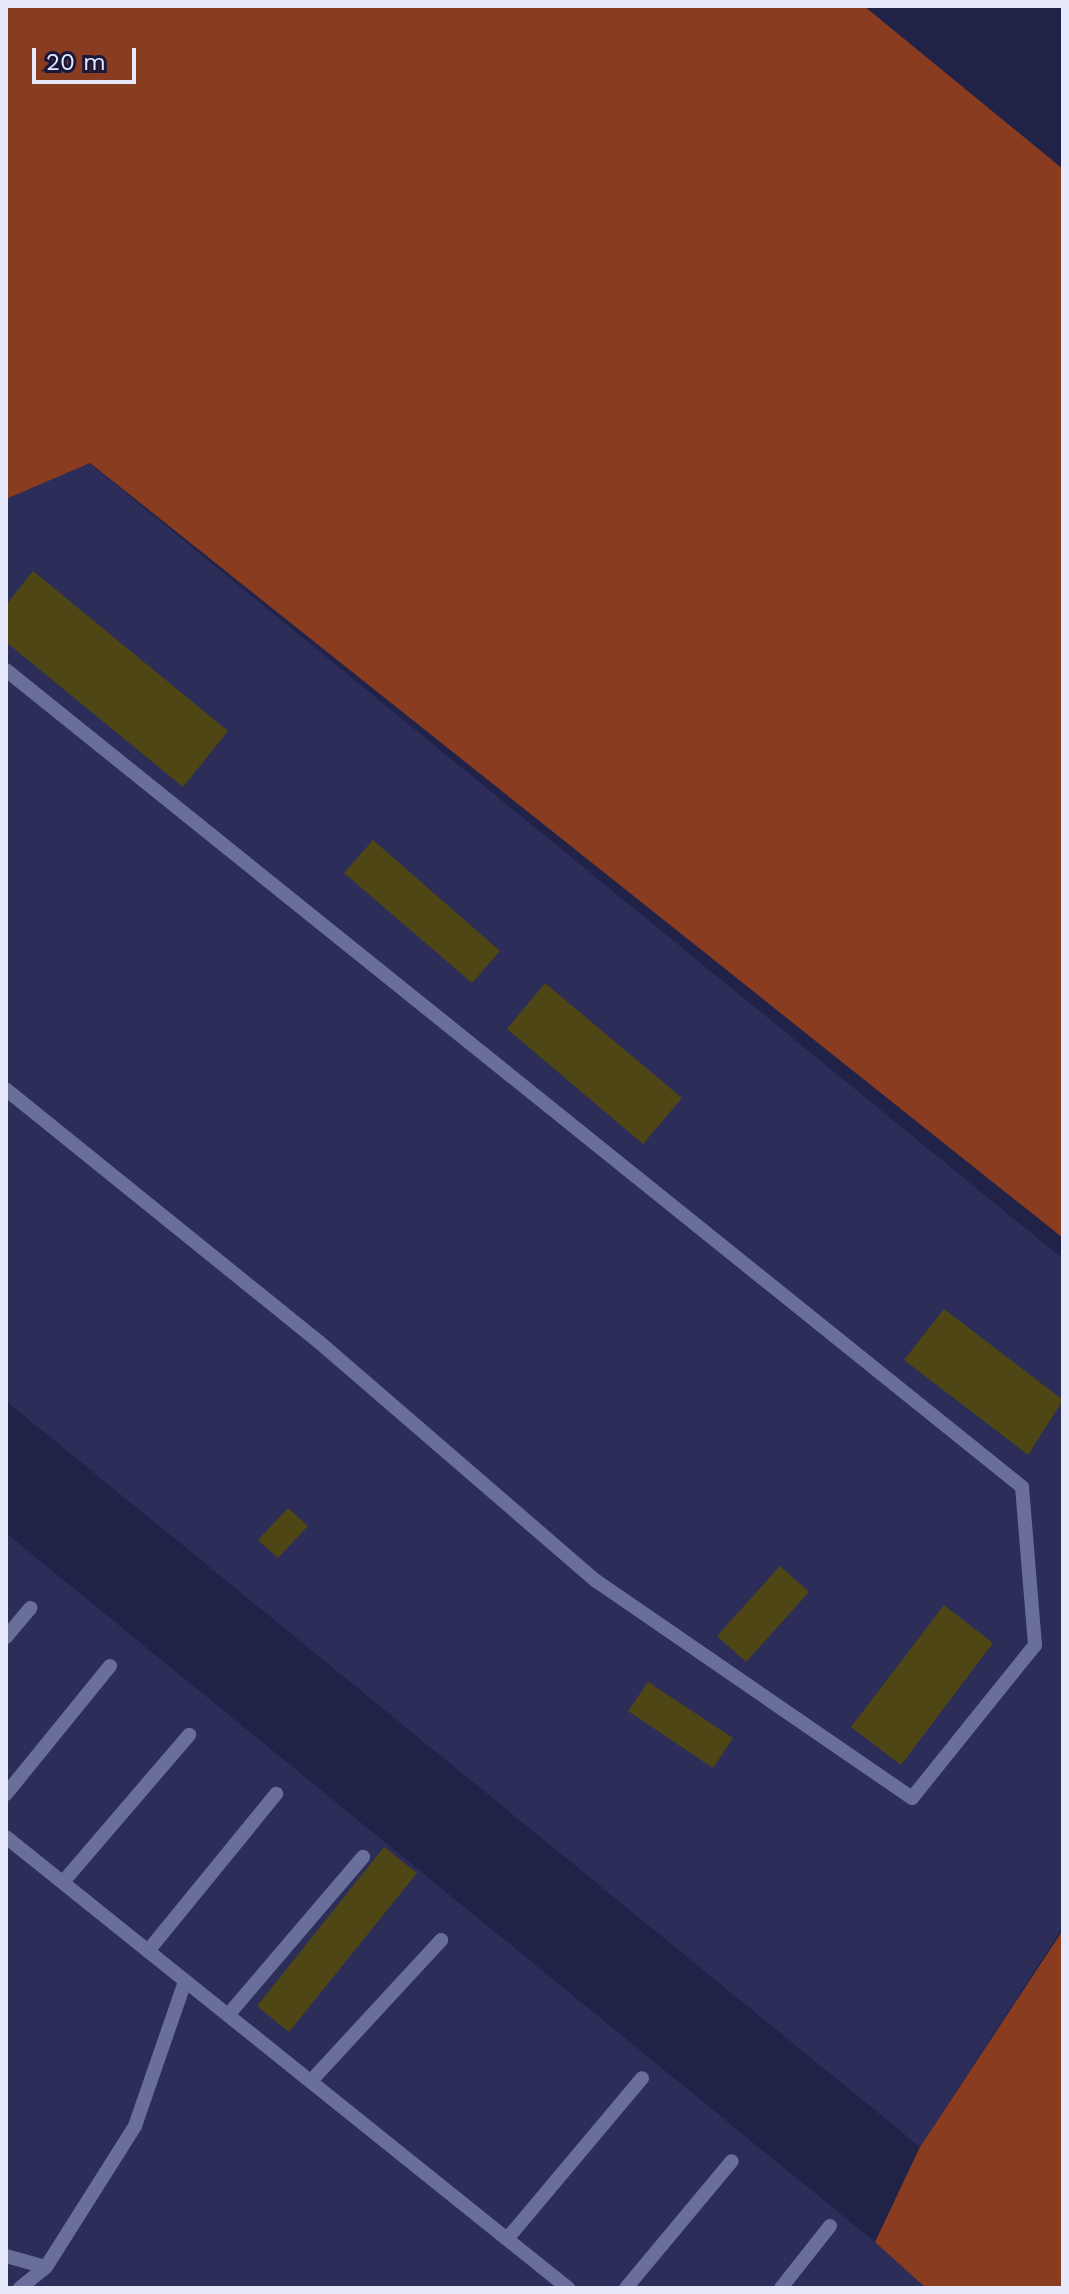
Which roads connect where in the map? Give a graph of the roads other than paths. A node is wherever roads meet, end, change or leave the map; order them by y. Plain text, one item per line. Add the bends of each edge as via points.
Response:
1 (6, 670) edge
2 (6, 1089) edge
3 (30, 1608) dead end
4 (6, 1637) edge
5 (110, 1666) dead end
6 (189, 1735) dead end
7 (6, 1794) edge
8 (276, 1794) dead end
9 (6, 1837) edge
10 (363, 1857) dead end
11 (63, 1882) junction
12 (441, 1940) dead end
13 (148, 1951) junction
14 (185, 1982) junction
15 (228, 2015) junction
16 (642, 2078) dead end
17 (311, 2081) junction
18 (732, 2161) dead end
19 (830, 2226) dead end
20 (507, 2239) junction
21 (6, 2256) edge
22 (46, 2267) junction
23 (20, 2288) edge
24 (568, 2288) edge
25 (626, 2288) edge
26 (781, 2288) edge

1 - 2 lane via 1022,1487 1035,1645 912,1798 596,1581 319,1342
3 - 4 lane
5 - 7 lane
6 - 11 lane
8 - 13 lane
9 - 11 lane
10 - 15 lane
11 - 13 lane
12 - 17 lane
13 - 14 lane
14 - 15 lane
14 - 22 lane via 135,2126
15 - 17 lane
16 - 20 lane
17 - 20 lane
18 - 25 lane
19 - 26 lane
20 - 24 lane
21 - 22 lane
22 - 23 lane

